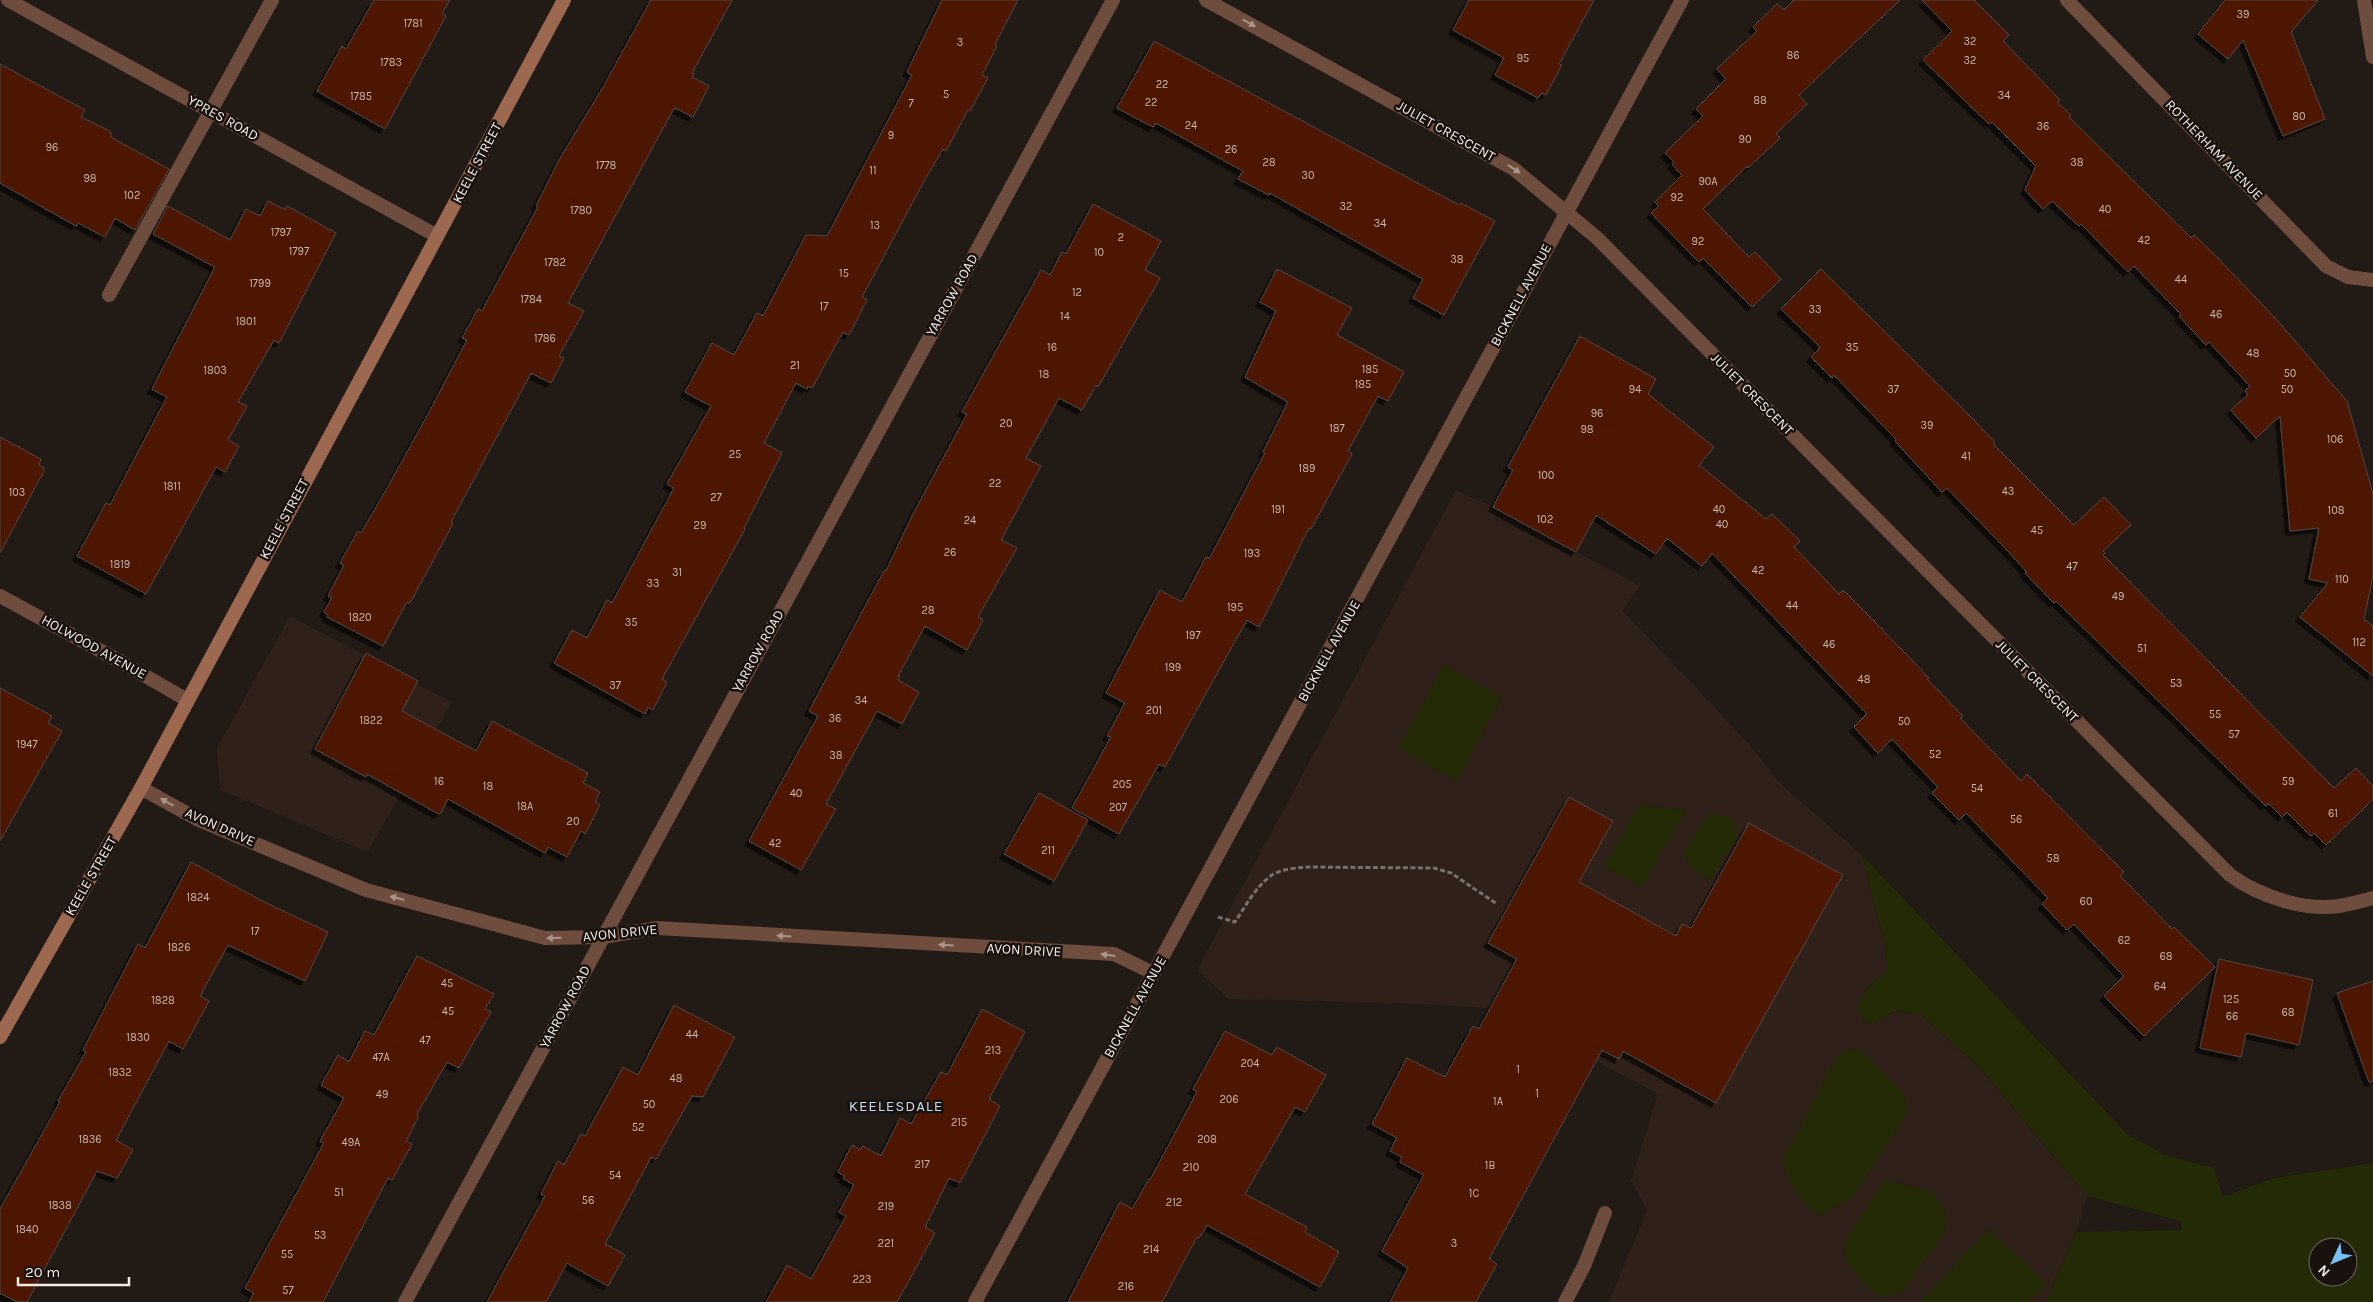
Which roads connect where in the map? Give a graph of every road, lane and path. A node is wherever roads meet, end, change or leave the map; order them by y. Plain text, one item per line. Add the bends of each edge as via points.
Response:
1 (8, 0) edge
2 (272, 0) edge
3 (564, 0) edge
4 (1113, 0) edge
5 (1206, 0) edge
6 (1682, 0) edge
7 (2067, 0) edge
8 (2364, 0) edge
9 (2373, 57) edge
10 (210, 111) junction
11 (1566, 212) junction
12 (438, 236) junction
13 (2373, 280) edge
14 (109, 295) dead end
15 (0, 596) edge
16 (187, 700) junction
17 (141, 788) junction
18 (2373, 898) edge
19 (1496, 904) dead end
20 (1218, 917) dead end
21 (603, 937) junction
22 (1153, 973) junction
23 (0, 1037) edge
24 (1605, 1213) dead end
25 (405, 1302) edge
26 (975, 1302) edge
27 (1565, 1302) edge

1 - 10 street, YPRES ROAD
2 - 10 street
3 - 12 main road, KEELE STREET
4 - 21 street, YARROW ROAD
5 -> 11 street, JULIET CRESCENT via 1514,168
6 - 11 street, BICKNELL AVENUE
7 - 13 street, ROTHERHAM AVENUE via 2326,266 2348,277
8 - 9 street
10 - 12 street, YPRES ROAD
10 - 14 street
11 - 18 street, JULIET CRESCENT via 1596,237 2230,875 2266,896 2300,904 2337,906
11 - 22 street, BICKNELL AVENUE
12 - 16 main road, KEELE STREET
15 - 16 street, HOLWOOD AVENUE via 124,662
16 - 17 main road, KEELE STREET
21 -> 17 street, AVON DRIVE via 545,938 366,890 200,820
17 - 23 main road, KEELE STREET
19 - 20 path via 1451,873 1434,868 1307,867 1272,875 1236,922
22 -> 21 street, AVON DRIVE via 1114,954 657,928
21 - 25 street, YARROW ROAD
22 - 26 street, BICKNELL AVENUE
24 - 27 street via 1584,1266

